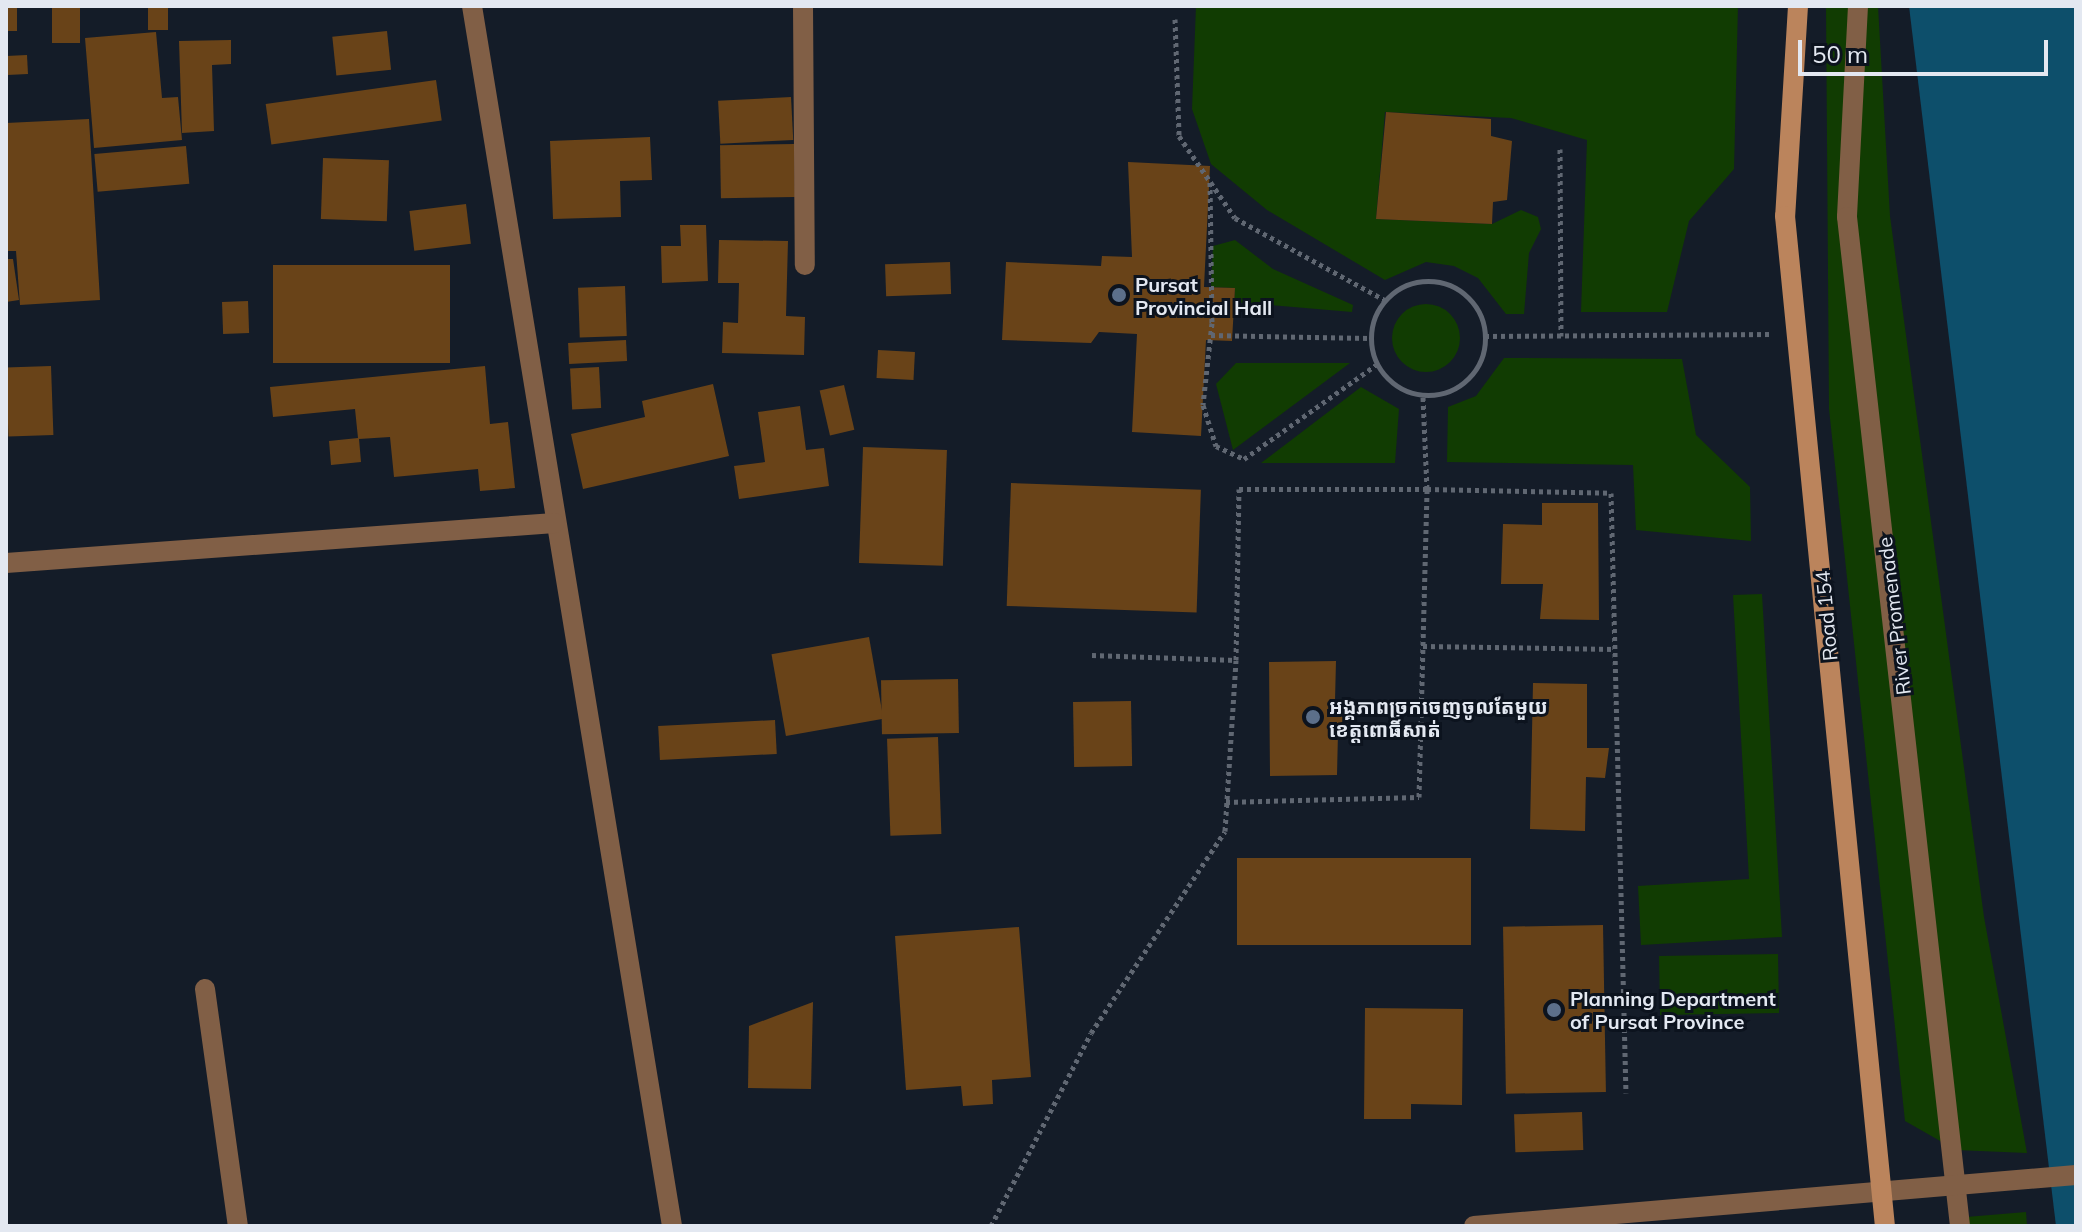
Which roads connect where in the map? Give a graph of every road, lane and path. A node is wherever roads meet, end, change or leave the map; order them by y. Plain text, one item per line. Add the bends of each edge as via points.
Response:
1 (472, 6) edge
2 (803, 6) edge
3 (1798, 6) edge
4 (1858, 6) edge
5 (1175, 19) dead end
6 (1560, 149) dead end
7 (1210, 182) junction
8 (805, 265) dead end
9 (1385, 300) junction
10 (1797, 333) junction
11 (1211, 335) junction
12 (1485, 336) junction
13 (1561, 336) junction
14 (1370, 338) junction
15 (1376, 365) junction
16 (1423, 396) junction
17 (1427, 489) junction
18 (555, 523) junction
19 (6, 563) edge
20 (1423, 646) junction
21 (1614, 649) junction
22 (1092, 655) dead end
23 (1236, 660) junction
24 (1226, 802) junction
25 (205, 989) dead end
26 (1626, 1093) dead end
27 (2076, 1175) edge
28 (1956, 1187) junction
29 (1881, 1194) junction
30 (238, 1226) edge
31 (672, 1226) edge
32 (991, 1226) edge
33 (1474, 1226) edge
34 (1885, 1226) edge
35 (1960, 1226) edge

1 - 18 street
2 - 8 street
3 - 10 main road, Road 154 via 1785,216
4 - 28 street, River Promenade via 1847,217
5 - 7 path via 1179,136
6 - 13 path
7 - 9 path via 1235,218
7 - 11 path
9 - 12 path via 1413,282 1446,283 1473,303
9 - 14 path
10 - 13 path
10 - 29 main road, Road 154
11 - 14 path
11 - 15 path via 1203,405 1216,446 1244,459
12 - 13 path
12 - 16 path via 1474,372 1442,394
14 - 15 path
15 - 16 path via 1388,380
16 - 17 path
17 - 20 path
17 - 21 path via 1611,493
17 - 23 path via 1239,489
18 - 19 street
18 - 31 street
20 - 21 path
20 - 24 path via 1419,797
21 - 26 path
22 - 23 path
23 - 24 path
24 - 32 path via 1225,831 1091,1033
25 - 30 street
27 - 28 street
28 - 29 street
28 - 35 street, River Promenade
29 - 33 street
29 - 34 main road, Road 154

